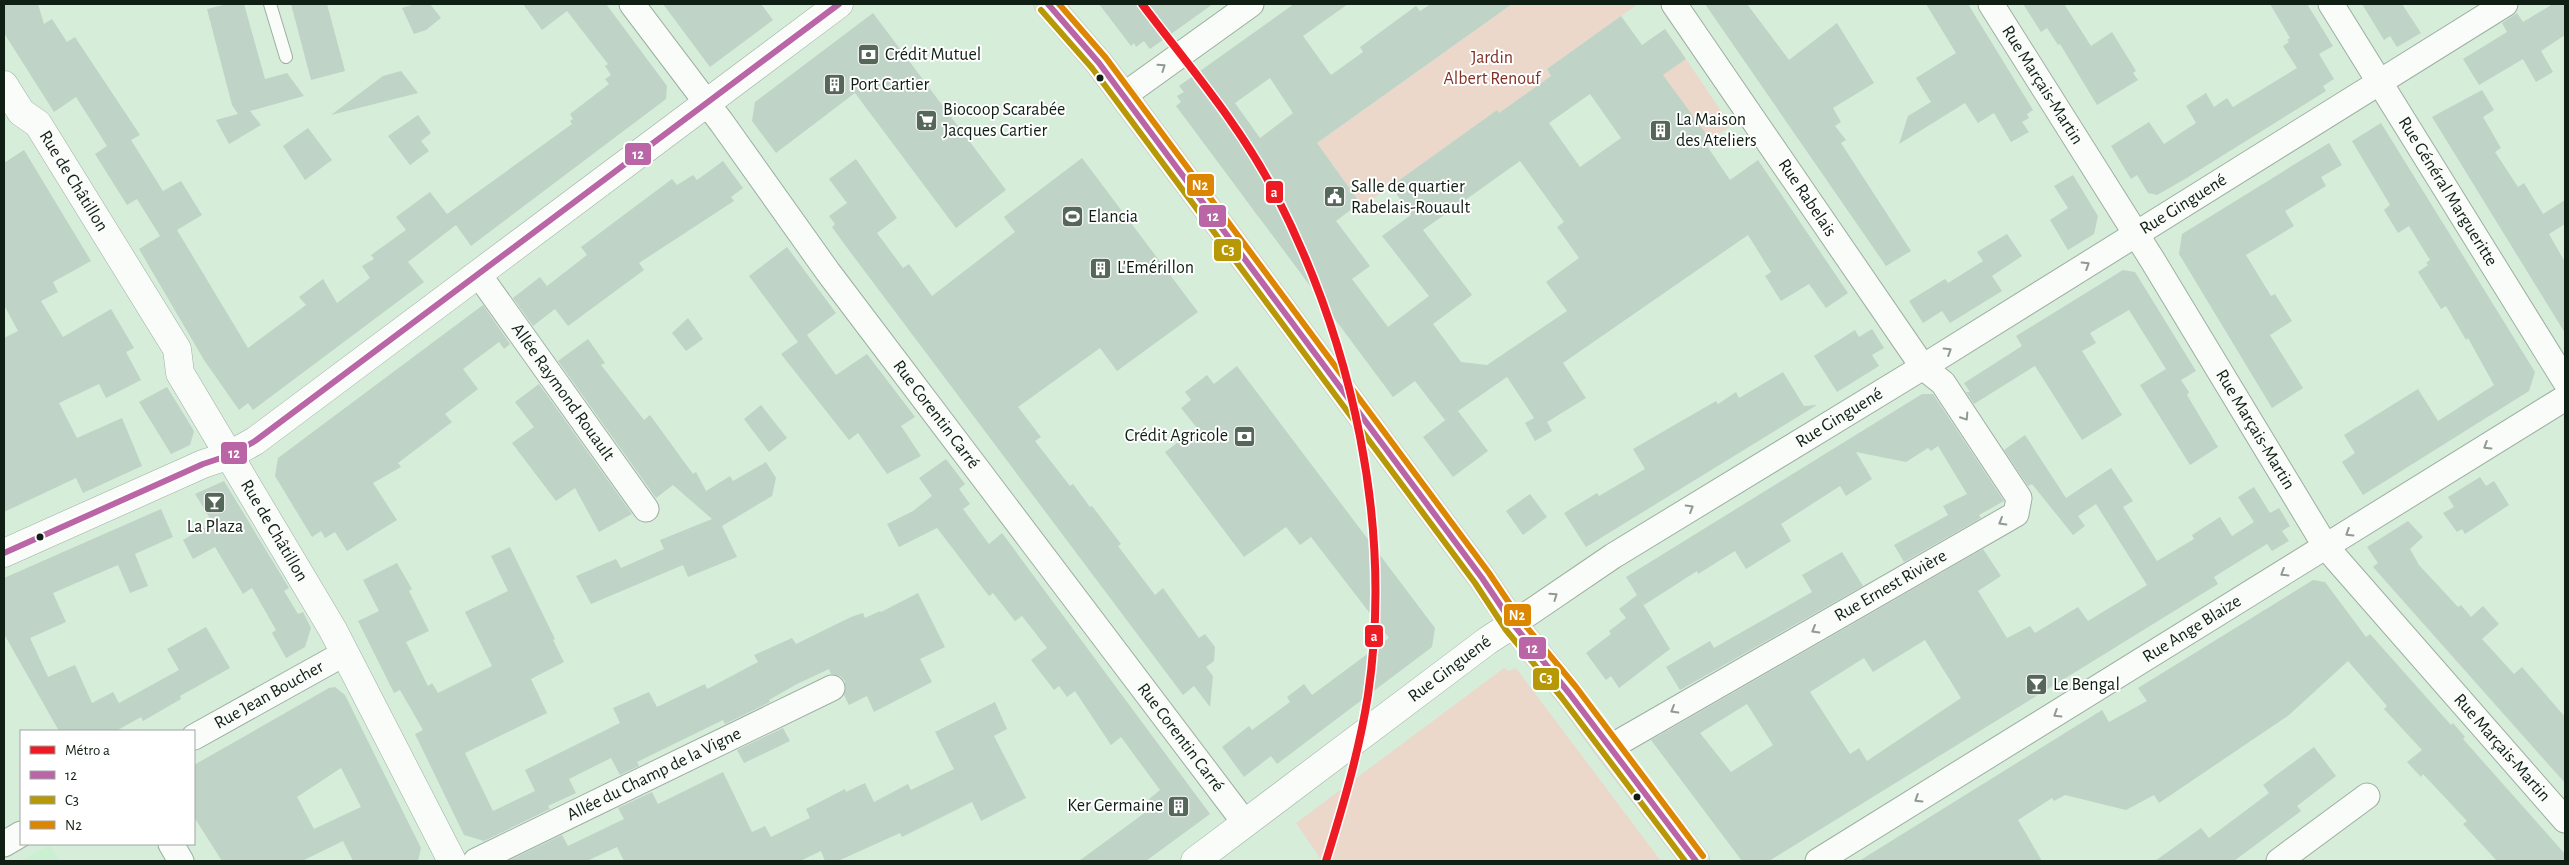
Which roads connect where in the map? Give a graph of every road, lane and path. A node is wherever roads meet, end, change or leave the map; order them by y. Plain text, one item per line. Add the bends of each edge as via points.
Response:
1 (270, 4) edge
2 (632, 4) edge
3 (839, 4) edge
4 (1048, 4) edge
5 (1251, 4) edge
6 (1674, 4) edge
7 (1991, 4) edge
8 (2331, 4) edge
9 (2505, 4) edge
10 (286, 57) dead end
11 (2380, 82) junction
12 (4, 85) edge
13 (1122, 96) junction
14 (707, 104) junction
15 (2135, 233) junction
16 (479, 275) junction
17 (1923, 367) junction
18 (2565, 381) edge
19 (2565, 398) edge
20 (230, 455) junction
21 (646, 509) dead end
22 (2326, 547) junction
23 (4, 553) edge
24 (1513, 624) junction
25 (345, 653) junction
26 (832, 688) dead end
27 (195, 736) edge
28 (1609, 748) junction
29 (2367, 796) dead end
30 (2565, 820) edge
31 (1245, 823) junction
32 (20, 835) edge
33 (4, 844) edge
34 (172, 845) edge
35 (181, 861) edge
36 (452, 861) edge
37 (476, 861) edge
38 (1195, 861) edge
39 (1696, 861) edge
40 (1818, 861) edge
41 (2279, 861) edge

1 - 10 lane
2 - 14 street, Rue Corentin Carré
3 - 14 street
4 - 13 main road
13 -> 5 street
6 - 17 street, Rue Rabelais
7 - 15 street, Rue Marçais-Martin
8 - 11 street, Rue Général Margueritte
9 - 11 street, Rue Ginguené
11 - 15 street, Rue Ginguené
11 - 18 street, Rue Général Margueritte
12 - 20 street, Rue de Châtillon via 21,112 38,124 177,349 180,373
13 - 24 main road
14 - 16 street
14 - 31 street, Rue Corentin Carré via 834,280
17 -> 15 street, Rue Ginguené
15 - 22 street, Rue Marçais-Martin
16 - 20 street via 259,438
16 - 21 street, Allée Raymond Rouault
24 -> 17 street, Rue Ginguené via 1612,556
17 -> 28 street, Rue Ernest Rivière via 1943,383 2019,498 2016,514
19 -> 22 street, Rue Ange Blaize
20 - 23 street
20 - 25 street, Rue de Châtillon
22 - 30 street, Rue Marçais-Martin
22 -> 40 street, Rue Ange Blaize
24 - 28 main road via 1583,710
24 - 31 street, Rue Ginguené
25 - 27 street, Rue Jean Boucher
25 - 36 street, Rue de Châtillon
26 - 37 street, Allée du Champ de la Vigne
28 - 39 main road
29 - 41 street
31 - 38 street, Rue Ginguené
32 - 33 street
34 - 35 street

